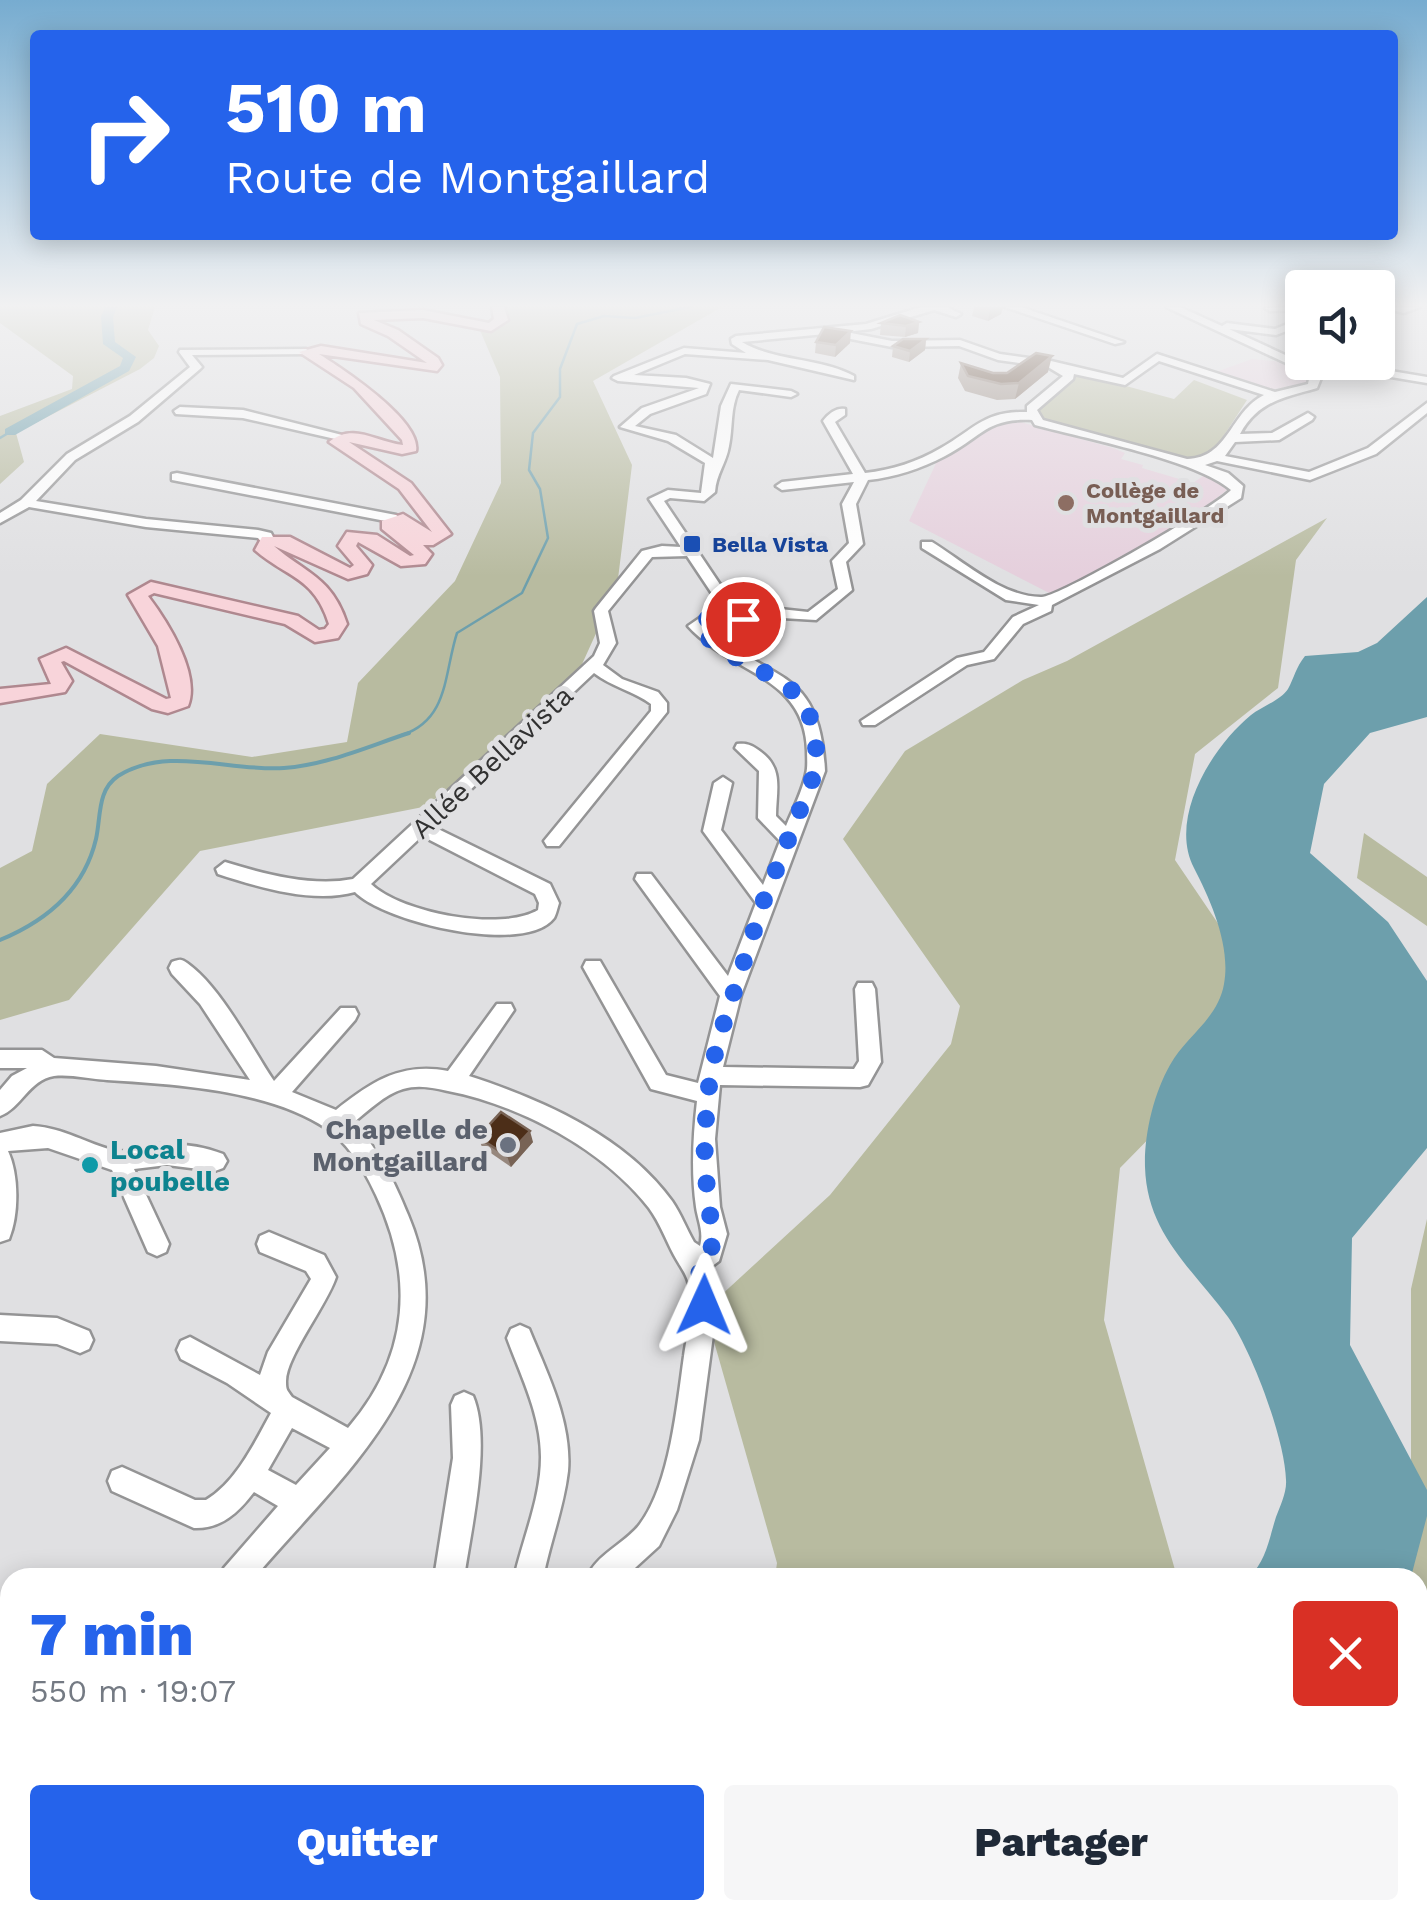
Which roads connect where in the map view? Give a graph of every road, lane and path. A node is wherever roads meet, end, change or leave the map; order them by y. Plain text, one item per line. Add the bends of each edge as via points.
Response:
1 (161, 397) edge
2 (370, 397) edge
3 (688, 397) edge
4 (728, 397) edge
5 (1046, 397) edge
6 (1276, 397) edge
7 (180, 411) dead end
8 (841, 412) dead end
9 (1423, 415) edge
10 (1032, 416) junction
11 (1308, 416) dead end
12 (344, 436) junction
13 (1231, 438) junction
14 (1214, 460) junction
15 (1187, 463) junction
16 (713, 468) junction
17 (1223, 476) junction
18 (177, 478) dead end
19 (862, 479) junction
20 (782, 486) dead end
21 (26, 503) junction
22 (396, 519) junction
23 (0, 520) edge
24 (0, 532) edge
25 (268, 541) junction
26 (928, 545) dead end
27 (690, 552) junction
28 (1048, 602) junction
29 (748, 618) junction
30 (594, 666) junction
31 (0, 697) edge
32 (869, 721) dead end
33 (743, 748) dead end
34 (724, 783) dead end
35 (421, 828) junction
36 (788, 838) junction
37 (553, 841) dead end
38 (225, 869) dead end
39 (644, 879) dead end
40 (359, 884) junction
41 (764, 900) junction
42 (593, 967) dead end
43 (179, 968) dead end
44 (864, 989) dead end
45 (731, 995) junction
46 (504, 1010) dead end
47 (348, 1014) dead end
48 (0, 1059) edge
49 (48, 1067) junction
50 (452, 1082) junction
51 (709, 1086) junction
52 (273, 1094) junction
53 (0, 1106) edge
54 (336, 1122) junction
55 (0, 1143) edge
56 (0, 1158) edge
57 (215, 1161) dead end
58 (120, 1164) junction
59 (0, 1231) edge
60 (157, 1244) dead end
61 (270, 1244) dead end
62 (698, 1262) junction
63 (0, 1328) edge
64 (520, 1338) dead end
65 (80, 1340) dead end
66 (190, 1350) dead end
67 (464, 1406) dead end
68 (284, 1407) junction
69 (351, 1444) junction
70 (248, 1474) junction
71 (122, 1481) dead end
72 (299, 1502) junction
73 (243, 1568) edge
74 (450, 1568) edge
75 (530, 1568) edge
76 (613, 1568) edge

1 - 21 street via 70,457
2 - 12 main road via 413,445 398,452
3 - 16 street via 626,426 684,444
4 - 16 street via 721,456
5 - 10 street
6 - 13 street via 1250,410
7 - 12 street via 237,414
8 - 19 street via 829,422
9 - 14 street via 1372,451 1310,476
10 - 15 street
10 - 19 street via 1001,415 919,465
11 - 13 street via 1275,438
12 - 22 main road via 337,442 405,486 442,534 427,540
13 - 14 street
14 - 15 street
14 - 17 street
15 - 17 street
16 - 27 street via 704,498 656,499
17 - 28 street via 1235,483 1236,495
18 - 22 street
19 - 20 street
19 - 29 street via 849,504 855,547 839,561 842,594 811,617
21 - 23 street
21 - 24 street
21 - 25 street via 258,534
22 - 25 main road via 388,524 423,554 407,562 371,539 353,536 346,546 363,565 353,574 284,540
25 - 31 main road via 264,550 318,584 338,624 330,634 316,636 292,620 150,586 137,595 156,620 180,688 174,706 66,654 50,659 62,681 58,688
26 - 28 street via 1011,597
27 - 29 street
27 - 30 street, Allée Bellavista via 646,554 605,602 601,620 608,643
28 - 32 street via 1017,619 990,656 962,660
29 - 36 street via 704,619 696,626 794,691 810,710 818,736 816,770
30 - 35 street, Allée Bellavista
30 - 37 street via 652,696 659,712
33 - 36 street via 769,770 767,818
34 - 41 street via 712,830
35 - 40 street, Allée Bellavista
35 - 40 street via 543,890 550,903 546,914 530,926 509,927 432,918 384,904
36 - 41 street
38 - 40 street via 331,888
39 - 45 street
41 - 45 street
42 - 51 street via 659,1082
43 - 52 street
44 - 51 street via 870,1062 860,1078
45 - 51 street
46 - 50 street
47 - 52 street
48 - 49 street via 42,1059
49 - 52 street
49 - 53 street via 20,1083
50 - 54 street via 408,1078
50 - 62 street via 539,1110 588,1138 638,1178 674,1225 681,1248
51 - 62 street via 704,1140 715,1234 710,1253
52 - 54 street
54 - 69 street via 356,1141 390,1200 410,1247 416,1286 412,1331 397,1376
55 - 58 street via 52,1136
56 - 59 street
57 - 58 street via 184,1155
58 - 60 street
61 - 68 street via 315,1263 324,1277 271,1373 270,1391
62 - 76 street via 704,1305 685,1440 649,1536
63 - 65 street via 56,1331
64 - 75 street via 554,1444 554,1472
66 - 68 street
67 - 74 street via 467,1458
68 - 69 street
68 - 70 street
69 - 72 street
70 - 71 street via 223,1510 203,1518
70 - 72 street
72 - 73 street

